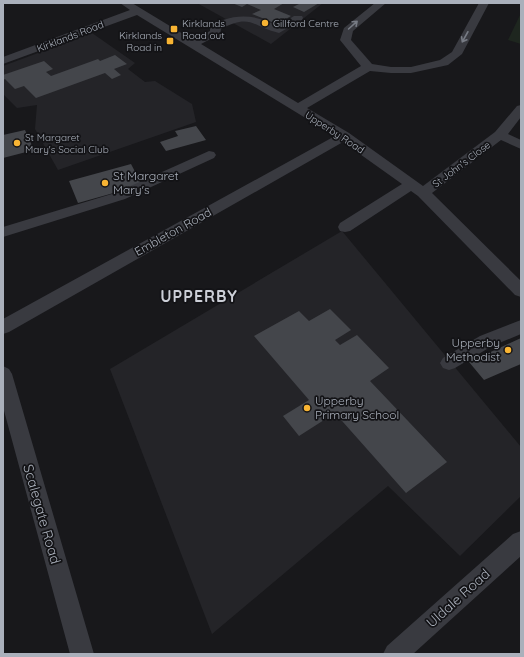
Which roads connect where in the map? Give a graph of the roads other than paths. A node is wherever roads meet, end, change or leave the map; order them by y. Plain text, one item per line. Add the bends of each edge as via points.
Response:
1 (381, 3) edge
2 (484, 3) edge
3 (132, 6) edge
4 (298, 18) dead end
5 (192, 44) junction
6 (3, 61) edge
7 (368, 67) junction
8 (298, 108) junction
9 (521, 110) edge
10 (500, 135) junction
11 (344, 136) junction
12 (521, 145) edge
13 (209, 155) dead end
14 (411, 185) junction
15 (423, 193) junction
16 (345, 227) dead end
17 (3, 232) edge
18 (521, 291) edge
19 (521, 327) edge
20 (3, 328) edge
21 (448, 363) dead end
22 (3, 374) edge
23 (521, 542) edge
24 (82, 654) edge
25 (395, 654) edge

7 -> 1 street via 351,48 346,35 355,23
2 -> 7 street via 456,54 444,63 411,70
3 - 5 street, Upperby Road
3 - 6 street, Kirklands Road
4 - 5 street via 279,30 252,19 241,19 222,24 215,28 216,32
5 - 8 street, Upperby Road
7 - 8 street
8 - 11 street, Upperby Road
9 - 10 street, St John's Close
10 - 12 street, St John's Close
10 - 15 street, St John's Close
11 - 14 street, Upperby Road
11 - 20 street, Embleton Road
13 - 17 street via 120,196
14 - 15 street, Upperby Road
14 - 16 street
15 - 18 street, Upperby Road
19 - 21 street via 486,341
22 - 24 street, Scalegate Road
23 - 25 street, Uldale Road

